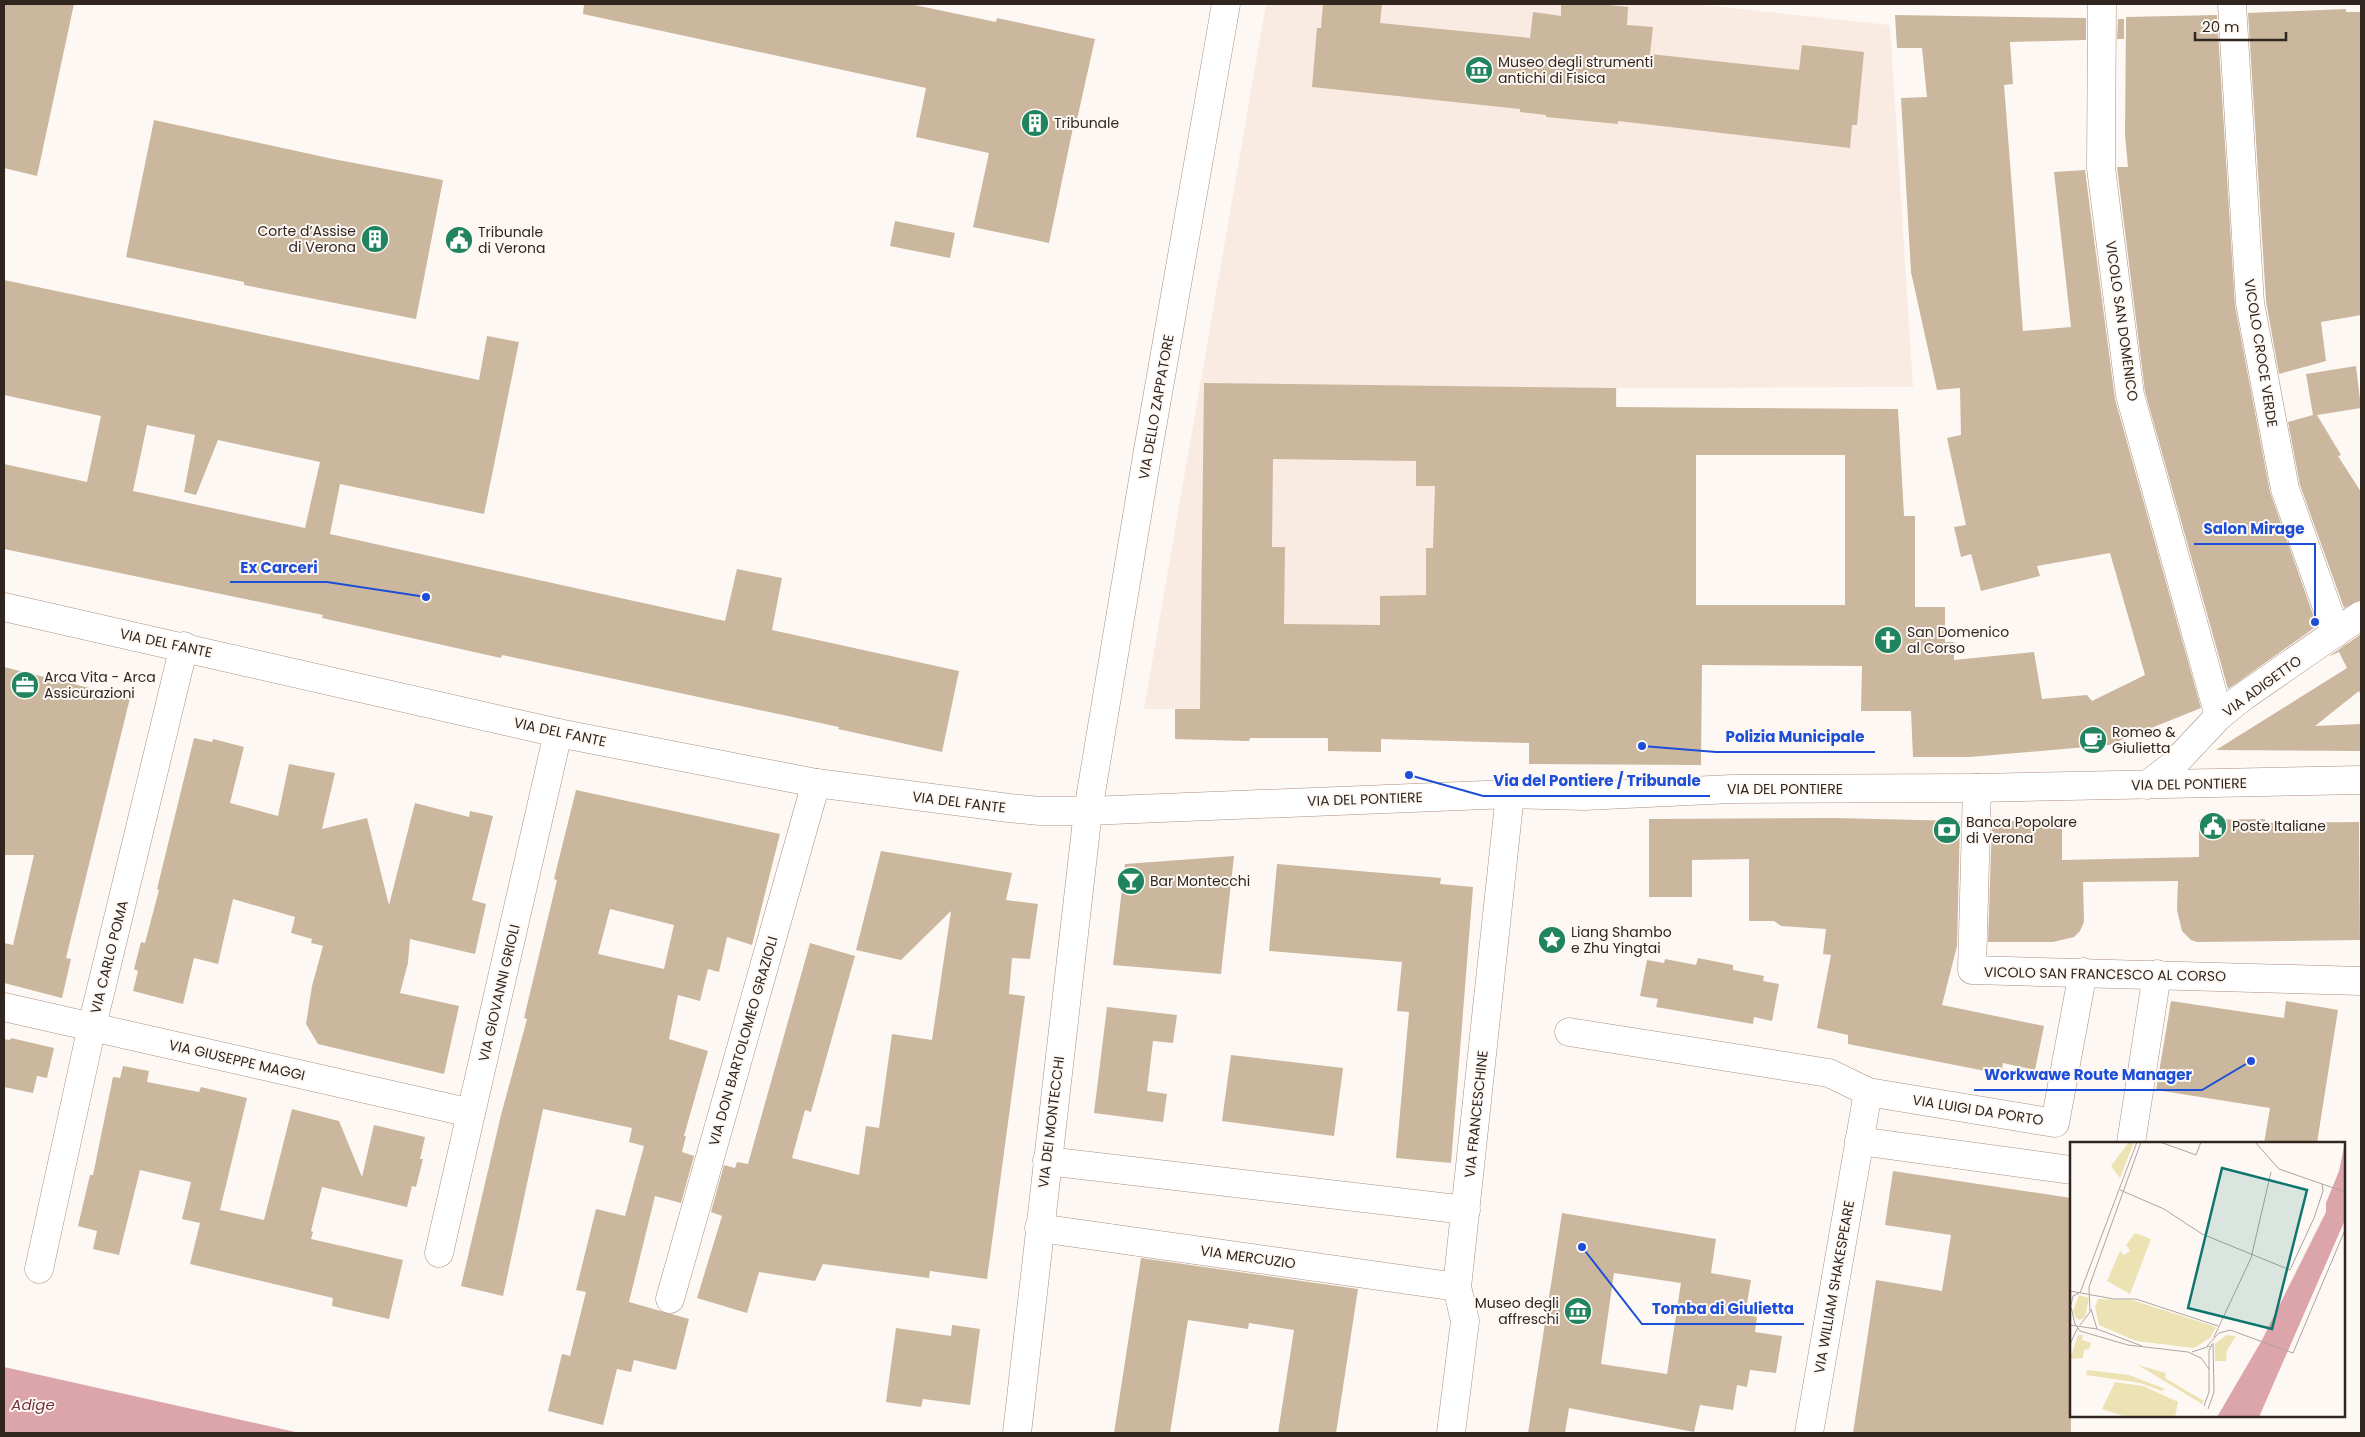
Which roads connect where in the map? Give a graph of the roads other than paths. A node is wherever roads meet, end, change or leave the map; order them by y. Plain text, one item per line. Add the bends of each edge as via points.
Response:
1 (1226, 4) edge
2 (2102, 4) edge
3 (2232, 4) edge
4 (4, 607) edge
5 (4, 613) edge
6 (39, 615) junction
7 (2361, 615) edge
8 (2336, 633) junction
9 (184, 646) junction
10 (2219, 716) junction
11 (558, 733) junction
12 (2361, 780) edge
13 (816, 783) junction
14 (2147, 784) junction
15 (1977, 788) junction
16 (1510, 794) junction
17 (1088, 810) junction
18 (2083, 972) junction
19 (2157, 974) junction
20 (2361, 981) edge
21 (4, 1007) edge
22 (92, 1026) junction
23 (1569, 1032) dead end
24 (1868, 1092) junction
25 (471, 1113) junction
26 (1859, 1141) junction
27 (2131, 1142) edge
28 (1047, 1161) junction
29 (2070, 1170) edge
30 (1466, 1210) junction
31 (1039, 1228) junction
32 (439, 1253) dead end
33 (39, 1269) dead end
34 (1457, 1287) junction
35 (670, 1299) dead end
36 (1017, 1433) edge
37 (1451, 1433) edge
38 (1809, 1433) edge

1 - 17 street, VIA DELLO ZAPPATORE
2 - 10 street, VICOLO SAN DOMENICO via 2101,168 2130,395
3 - 8 street, VICOLO CROCE VERDE via 2250,303 2285,489
4 - 6 street, VIA DEL FANTE
5 - 6 street, VIA DEL FANTE
6 - 9 street, VIA DEL FANTE
7 - 8 street, VIA ADIGETTO
8 - 10 street, VIA ADIGETTO
9 - 11 street, VIA DEL FANTE
9 - 22 street, VIA CARLO POMA
10 - 14 street, VIA ADIGETTO via 2172,766
11 - 13 street, VIA DEL FANTE
11 - 25 street, VIA GIOVANNI GRIOLI
12 - 14 street, VIA DEL PONTIERE
13 - 17 street, VIA DEL FANTE via 1008,808
13 - 35 street, VIA DON BARTOLOMEO GRAZIOLI
14 - 15 street, VIA DEL PONTIERE
15 - 16 street, VIA DEL PONTIERE via 1732,789 1584,796
15 - 18 street, VICOLO SAN FRANCESCO AL CORSO via 1972,970
16 - 17 street, VIA DEL PONTIERE
16 - 30 street, VIA FRANCESCHINE
17 - 28 street, VIA DEI MONTECCHI
18 - 19 street, VICOLO SAN FRANCESCO AL CORSO
18 - 24 street, VIA LUIGI DA PORTO via 2055,1123
19 - 20 street, VICOLO SAN FRANCESCO AL CORSO
19 - 27 street
21 - 22 street, VIA GIUSEPPE MAGGI
22 - 25 street, VIA GIUSEPPE MAGGI
22 - 33 street, VIA CARLO POMA
23 - 24 street, VIA LUIGI DA PORTO via 1829,1073
24 - 26 street
25 - 32 street, VIA GIOVANNI GRIOLI
26 - 29 street
26 - 38 street, VIA WILLIAM SHAKESPEARE
28 - 30 street
28 - 31 street, VIA DEI MONTECCHI
30 - 34 street, VIA FRANCESCHINE
31 - 34 street, VIA MERCUZIO
31 - 36 street, VIA DEI MONTECCHI
34 - 37 street, VIA FRANCESCHINE via 1464,1321

